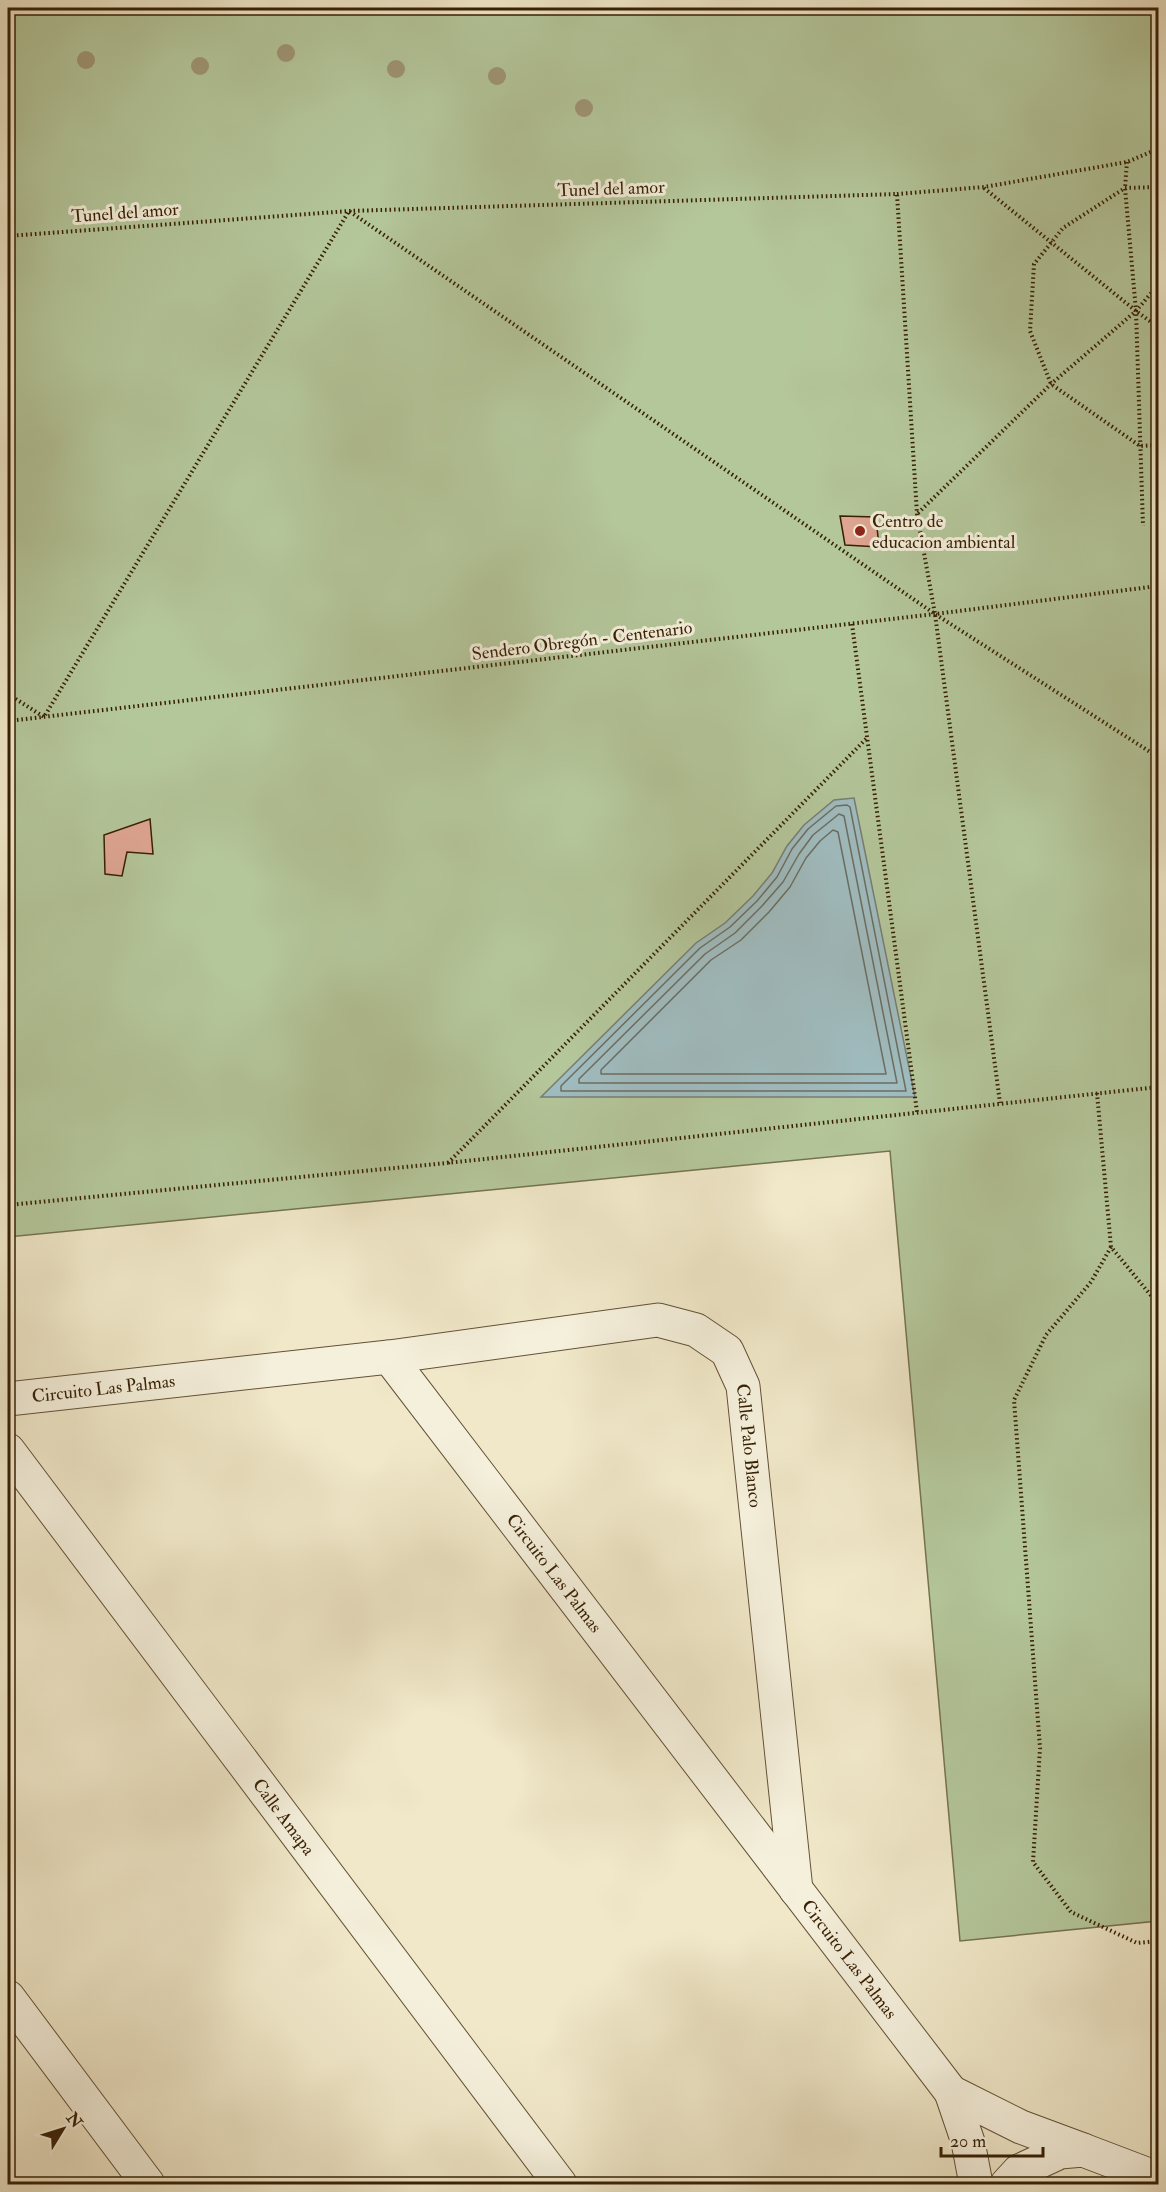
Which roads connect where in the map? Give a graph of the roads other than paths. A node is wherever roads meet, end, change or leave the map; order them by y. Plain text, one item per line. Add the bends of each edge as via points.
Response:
1 (389, 1357) junction
2 (8, 1400) edge
3 (8, 1450) edge
4 (796, 1890) junction
5 (8, 1997) edge
6 (951, 2092) junction
7 (1083, 2150) junction
8 (1158, 2182) edge
9 (148, 2184) edge
10 (560, 2184) edge
11 (976, 2184) edge
12 (1007, 2184) edge

1 - 2 street, Circuito Las Palmas
1 - 4 street, Circuito Las Palmas
1 - 4 street, Calle Palo Blanco via 658,1320 696,1330 727,1351 743,1386
3 - 10 street, Calle Amapa
4 - 6 street, Circuito Las Palmas
5 - 9 street
6 - 7 street, Circuito Las Palmas via 1021,2127
6 - 11 street, Circuito Las Palmas via 968,2142
7 - 8 street, Circuito Las Palmas via 1154,2177
7 - 12 street via 1050,2156 1019,2171

